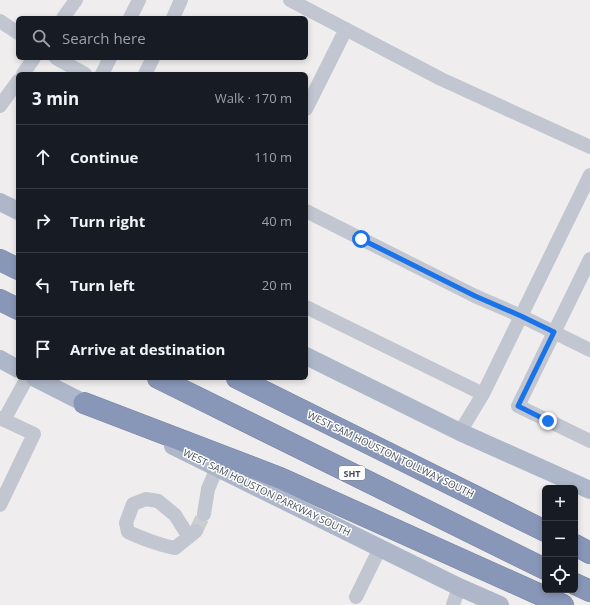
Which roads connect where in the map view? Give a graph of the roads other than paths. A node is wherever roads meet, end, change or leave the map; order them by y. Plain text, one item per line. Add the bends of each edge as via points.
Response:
1 (76, 0) edge
2 (139, 0) edge
3 (181, 0) edge
4 (290, 0) edge
5 (64, 16) edge
6 (131, 16) edge
7 (174, 16) edge
8 (0, 21) edge
9 (346, 29) junction
10 (16, 32) edge
11 (33, 60) edge
12 (60, 60) edge
13 (109, 60) edge
14 (152, 60) edge
15 (24, 72) edge
16 (81, 72) edge
17 (103, 72) edge
18 (146, 72) edge
19 (16, 84) edge
20 (308, 105) edge
21 (0, 106) edge
22 (590, 147) edge
23 (590, 175) edge
24 (0, 202) edge
25 (16, 211) edge
26 (308, 212) edge
27 (590, 259) edge
28 (0, 260) edge
29 (16, 268) edge
30 (0, 300) edge
31 (16, 308) edge
32 (308, 308) edge
33 (521, 316) junction
34 (554, 332) junction
35 (590, 350) edge
36 (308, 357) edge
37 (0, 359) edge
38 (16, 368) edge
39 (26, 380) edge
40 (39, 380) edge
41 (162, 380) edge
42 (241, 380) edge
43 (483, 394) junction
44 (84, 403) junction
45 (2, 419) edge
46 (460, 432) junction
47 (590, 441) edge
48 (217, 468) junction
49 (590, 490) edge
50 (0, 505) edge
51 (204, 514) tunnel mouth
52 (542, 530) edge
53 (578, 547) edge
54 (380, 548) junction
55 (590, 553) edge
56 (542, 568) edge
57 (578, 585) edge
58 (459, 587) junction
59 (590, 591) edge
60 (356, 597) dead end
61 (453, 605) edge
62 (500, 605) edge
63 (563, 605) edge

1 - 5 street
2 - 6 street
3 - 7 street
4 - 9 street
8 - 10 street
9 - 20 street
9 - 22 street via 441,79
11 - 15 street
12 - 16 street
13 - 17 street
14 - 18 street
19 - 21 street
23 - 33 street
24 - 25 main road
26 - 33 street via 475,296
27 - 34 street
28 - 29 highway
30 - 31 highway
32 - 43 street
33 - 34 street
33 - 43 street
34 - 35 street
34 - 47 street via 518,406
36 - 46 main road
37 - 38 main road
39 - 45 street
40 - 44 main road, WEST SAM HOUSTON PARKWAY SOUTH
41 - 56 highway, SHT
42 - 52 highway, WEST SAM HOUSTON TOLLWAY SOUTH
43 - 46 street
44 - 48 main road, WEST SAM HOUSTON PARKWAY SOUTH
44 - 63 highway via 280,478
45 - 50 street via 34,434
46 - 49 main road
48 - 51 street via 208,489
48 - 54 main road, WEST SAM HOUSTON PARKWAY SOUTH
53 - 55 highway
54 - 58 main road, WEST SAM HOUSTON PARKWAY SOUTH
54 - 60 street
57 - 59 highway
58 - 61 street
58 - 62 main road, WEST SAM HOUSTON PARKWAY SOUTH

